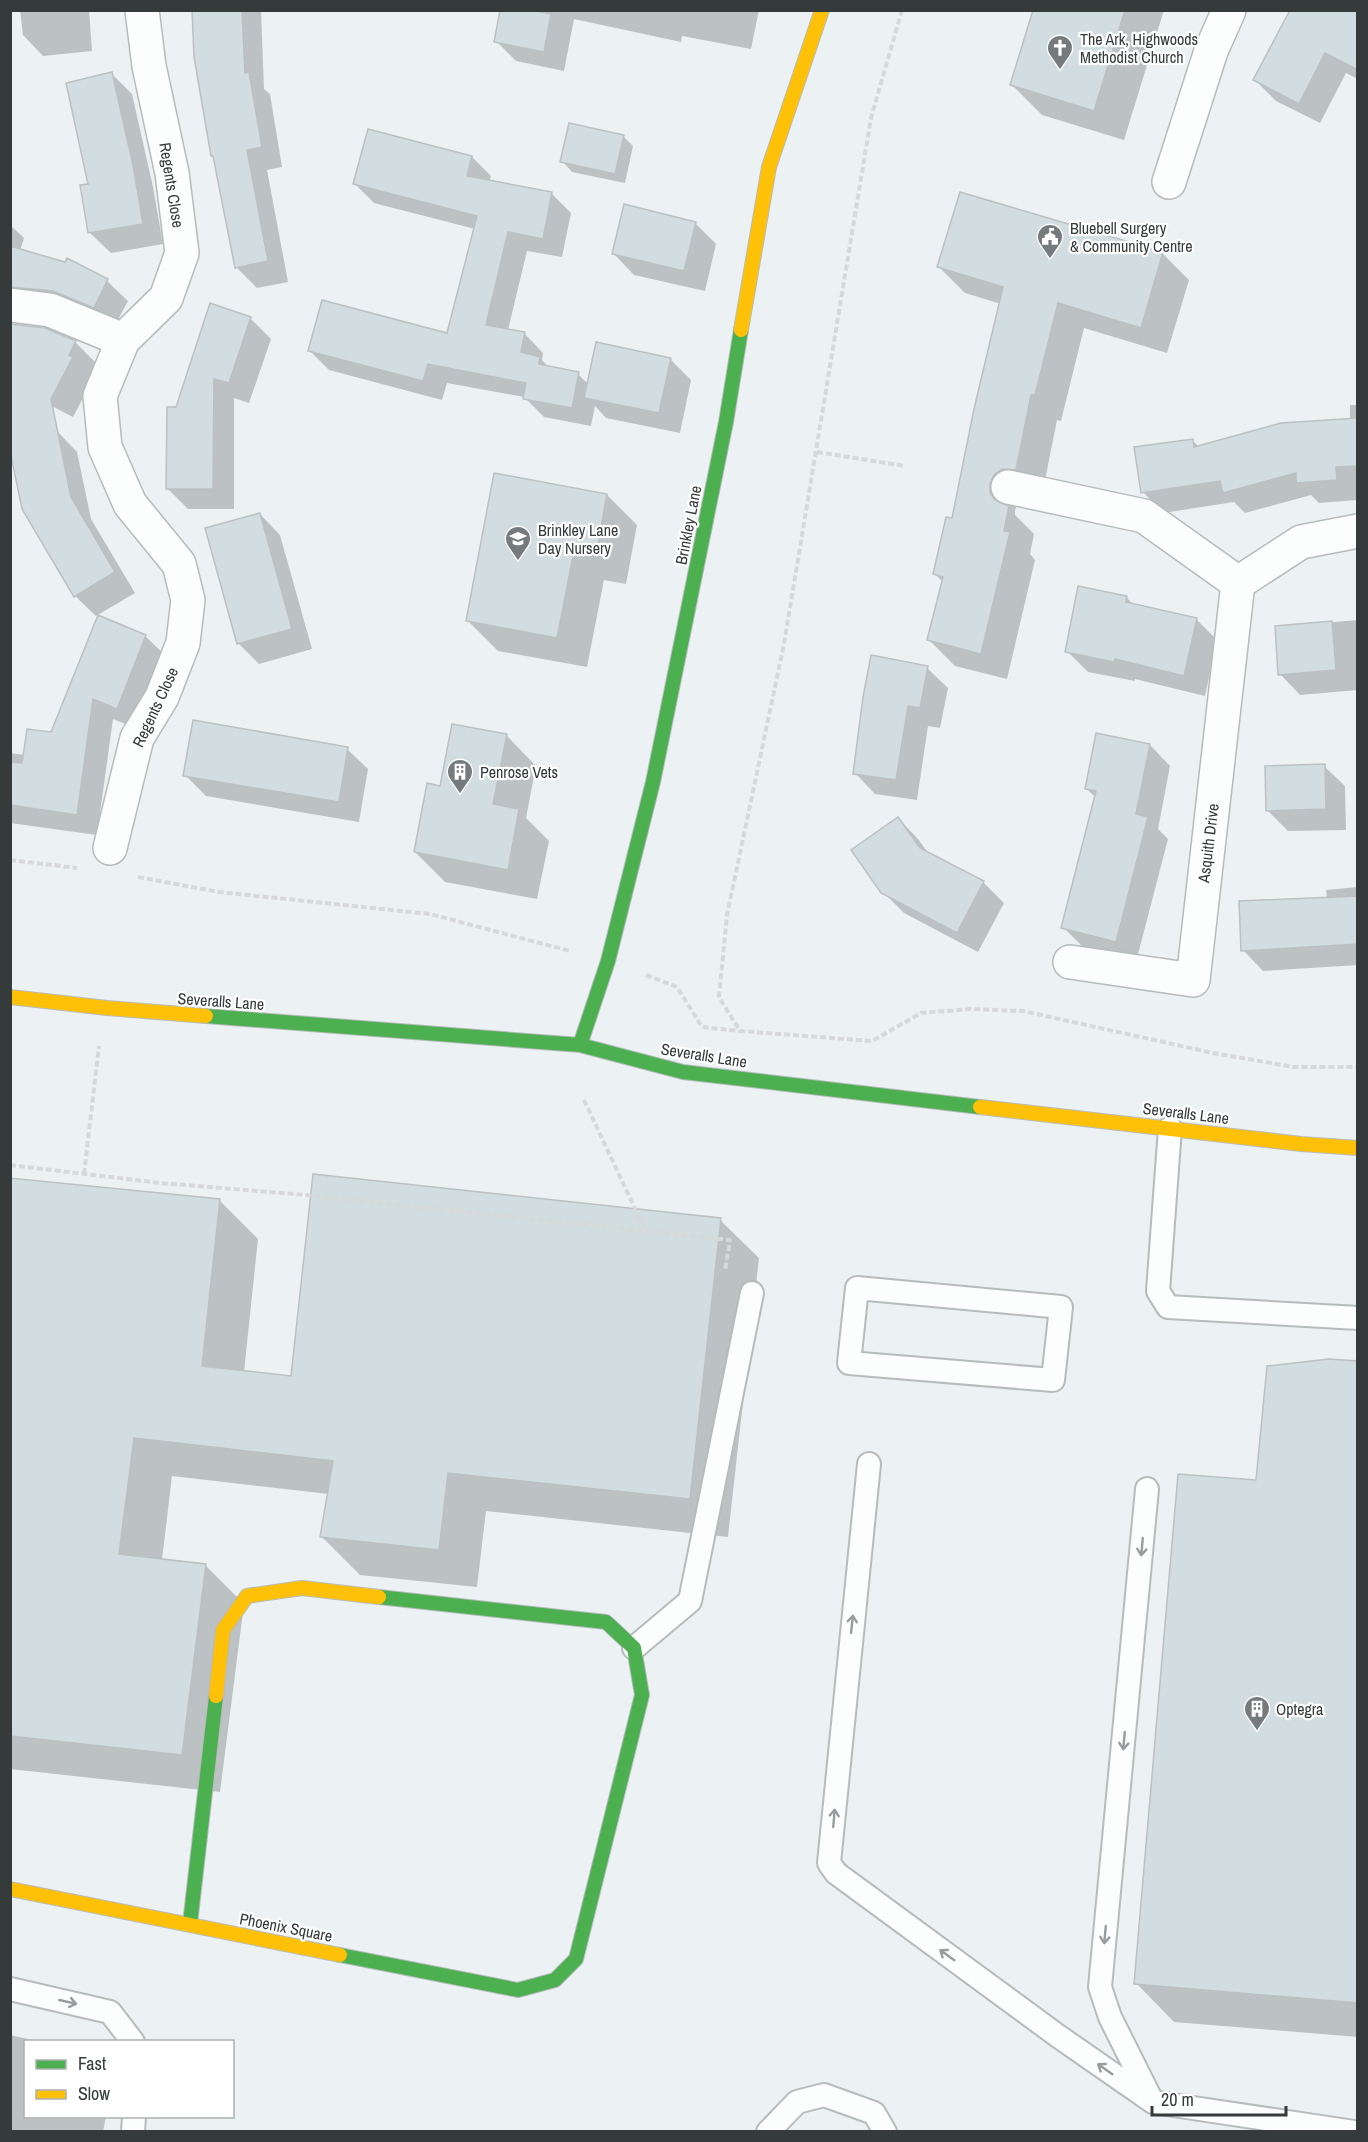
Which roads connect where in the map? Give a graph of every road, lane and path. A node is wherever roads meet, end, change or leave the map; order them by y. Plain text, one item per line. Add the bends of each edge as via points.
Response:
1 (142, 10) edge
2 (822, 10) edge
3 (902, 10) edge
4 (1229, 10) edge
5 (1169, 182) dead end
6 (10, 305) edge
7 (123, 340) junction
8 (817, 452) junction
9 (905, 466) dead end
10 (1008, 487) dead end
11 (1358, 531) edge
12 (1239, 583) junction
13 (10, 860) edge
14 (110, 860) junction
15 (608, 961) junction
16 (1070, 962) dead end
17 (10, 997) edge
18 (740, 1031) junction
19 (100, 1041) dead end
20 (580, 1045) junction
21 (1358, 1067) edge
22 (584, 1100) dead end
23 (1170, 1128) junction
24 (1358, 1148) edge
25 (10, 1165) edge
26 (84, 1174) junction
27 (646, 1231) junction
28 (752, 1293) joint
29 (1061, 1307) joint
30 (1358, 1318) edge
31 (868, 1464) dead end
32 (1147, 1489) dead end
33 (634, 1648) junction
34 (10, 1889) edge
35 (190, 1924) junction
36 (10, 1989) edge
37 (131, 2040) edge
38 (1153, 2102) junction
39 (768, 2132) edge
40 (885, 2132) edge
41 (1354, 2132) edge

1 - 7 street, Regents Close via 149,66 172,173 182,253 166,298
2 - 15 street, Brinkley Lane via 770,167 726,422 661,741
3 - 8 path via 871,118
4 - 5 street via 1211,51
6 - 7 street via 50,310
7 - 14 street, Regents Close via 100,396 105,447 130,504 178,564 188,600 183,644 162,697 137,738
8 - 9 path
8 - 18 path via 784,644 727,915 719,997
10 - 12 street via 1144,516
11 - 12 street via 1301,542
12 - 16 street, Asquith Drive via 1192,980
13 - 14 path
14 - 15 path via 219,892 430,914
15 - 18 path via 677,987 702,1027
15 - 20 street, Brinkley Lane
17 - 20 street, Severalls Lane
18 - 21 path via 872,1041 921,1013 971,1009 1023,1011 1282,1065
19 - 26 path
20 - 23 street, Severalls Lane via 683,1072
22 - 27 path
23 - 24 street, Severalls Lane
23 - 30 lane via 1158,1291 1168,1307
25 - 26 path
26 - 27 path
27 - 28 path via 730,1240 724,1279
28 - 33 lane via 690,1601
29 - 29 lane via 1053,1380 849,1363 857,1288
38 -> 31 lane via 940,1951 836,1873 829,1863
32 -> 38 lane via 1100,1987 1110,2017
33 - 35 street, Phoenix Square via 642,1695 576,1959 555,1980 518,1990
33 - 35 street via 606,1622 302,1588 247,1596 223,1630
34 - 35 street, Phoenix Square
36 -> 37 lane via 110,2012
38 - 41 lane
39 - 40 lane via 797,2102 824,2095 874,2114

